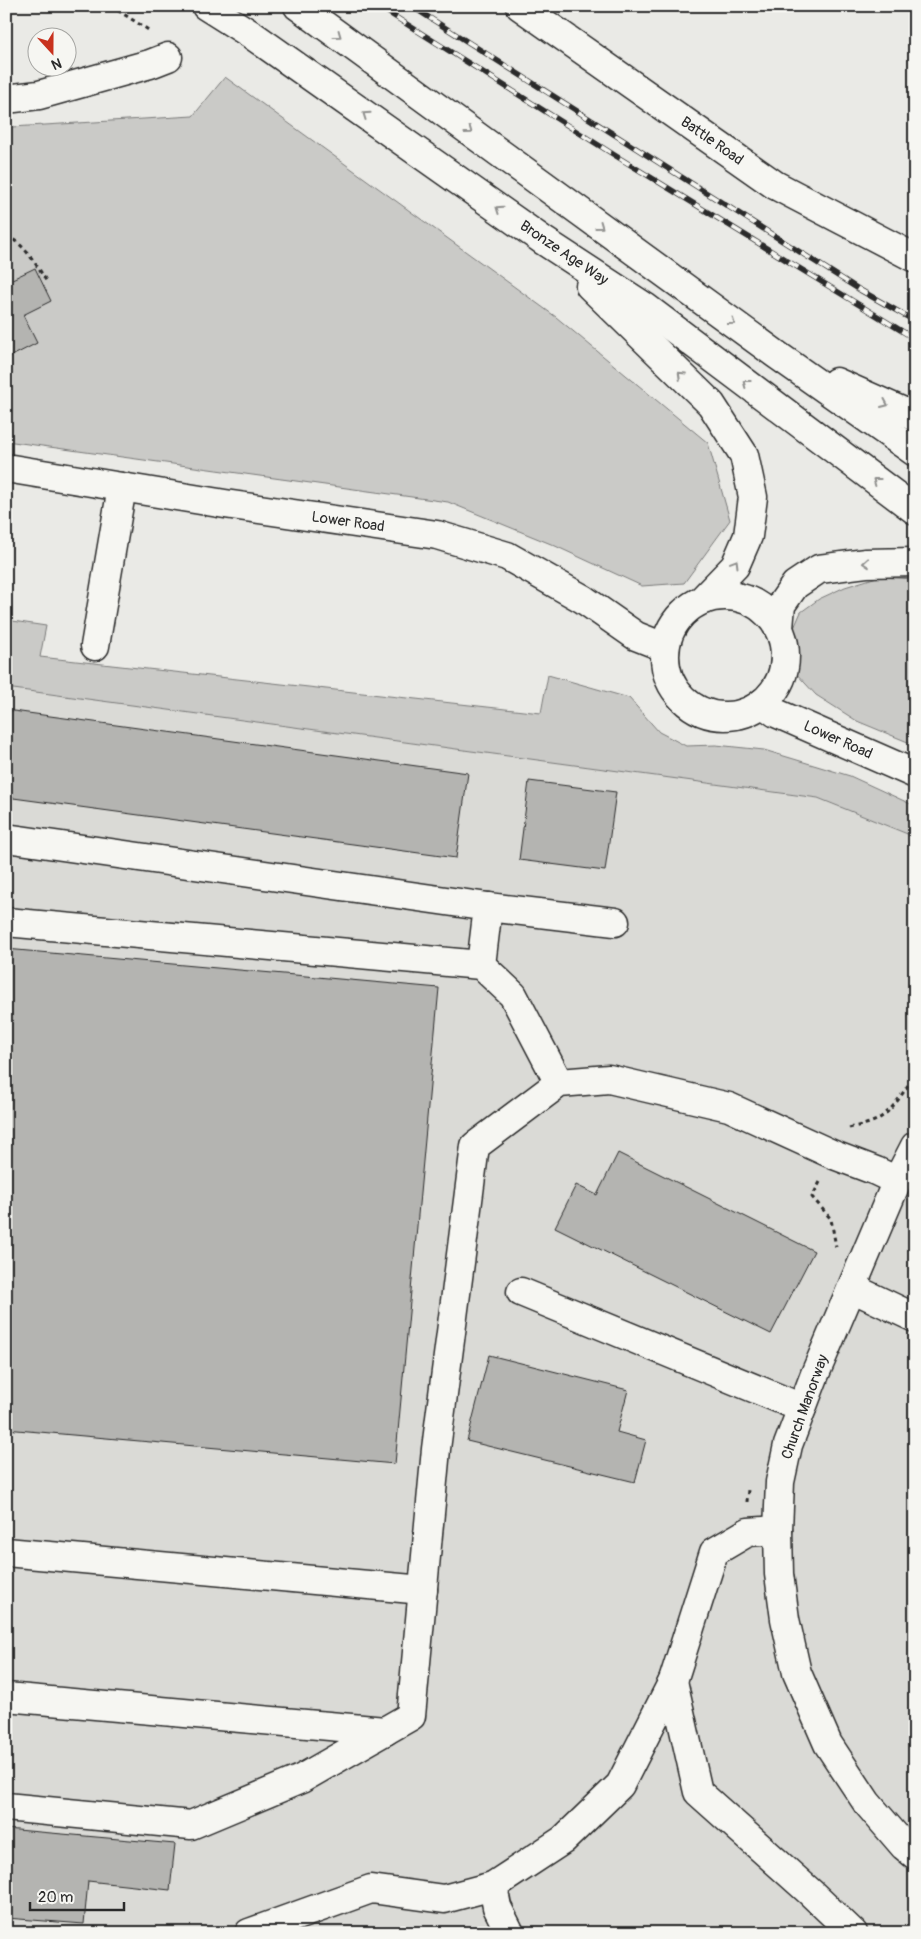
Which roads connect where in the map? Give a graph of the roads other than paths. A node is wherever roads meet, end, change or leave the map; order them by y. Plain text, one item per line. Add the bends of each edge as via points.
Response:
1 (206, 6) edge
2 (298, 6) edge
3 (520, 6) edge
4 (168, 57) dead end
5 (6, 99) edge
6 (544, 241) junction
7 (915, 258) edge
8 (777, 355) junction
9 (915, 417) edge
10 (915, 452) edge
11 (6, 468) edge
12 (122, 487) junction
13 (915, 510) edge
14 (915, 562) edge
15 (703, 599) junction
16 (779, 628) junction
17 (95, 646) dead end
18 (664, 647) junction
19 (762, 704) junction
20 (915, 774) edge
21 (6, 838) edge
22 (488, 907) junction
23 (6, 922) edge
24 (615, 922) dead end
25 (482, 965) junction
26 (559, 1083) junction
27 (915, 1146) edge
28 (897, 1181) junction
29 (852, 1288) junction
30 (521, 1292) dead end
31 (915, 1318) edge
32 (802, 1408) junction
33 (778, 1530) junction
34 (6, 1552) edge
35 (423, 1590) junction
36 (673, 1681) junction
37 (6, 1697) edge
38 (385, 1731) junction
39 (6, 1807) edge
40 (915, 1856) edge
41 (493, 1886) junction
42 (249, 1933) edge
43 (510, 1933) edge
44 (853, 1933) edge

6 -> 1 main road, Bronze Age Way
2 -> 8 main road
3 - 7 main road, Battle Road via 775,185
4 - 5 main road via 39,95
13 -> 6 main road, Bronze Age Way via 645,307
15 -> 6 main road via 735,566 748,536 753,497 744,455 711,404
8 -> 9 main road
8 - 10 main road
11 - 12 main road, Lower Road
12 - 17 main road
12 - 18 main road, Lower Road via 437,535 507,556 584,599 636,636
14 -> 16 main road via 866,563 819,570 795,585 781,605
15 - 16 main road via 724,595 745,598 763,609
15 - 18 main road via 683,612 670,630
16 - 19 main road via 785,648 784,669 779,683
18 - 19 main road via 665,668 672,688 686,704 714,716 735,717
19 - 20 main road, Lower Road
21 - 22 main road
22 - 24 main road
22 - 25 main road
23 - 25 main road
25 - 26 main road via 513,995
26 - 28 main road via 609,1079 729,1107 834,1156
26 - 35 main road via 475,1146 438,1439
27 - 28 main road, Church Manorway
28 - 29 main road, Church Manorway
29 - 31 main road
29 - 32 main road, Church Manorway
30 - 32 main road
32 - 33 main road, Church Manorway via 788,1445 780,1482
33 - 36 main road via 748,1532 714,1552
33 - 40 main road, Church Manorway via 779,1574 796,1673 828,1744 867,1803
34 - 35 main road
35 - 38 main road via 411,1716
36 - 41 main road via 620,1785 564,1840
36 - 44 main road via 698,1792
37 - 38 main road
38 - 39 main road via 301,1779 191,1825
41 - 42 main road via 444,1899 370,1889
41 - 43 main road via 497,1907

